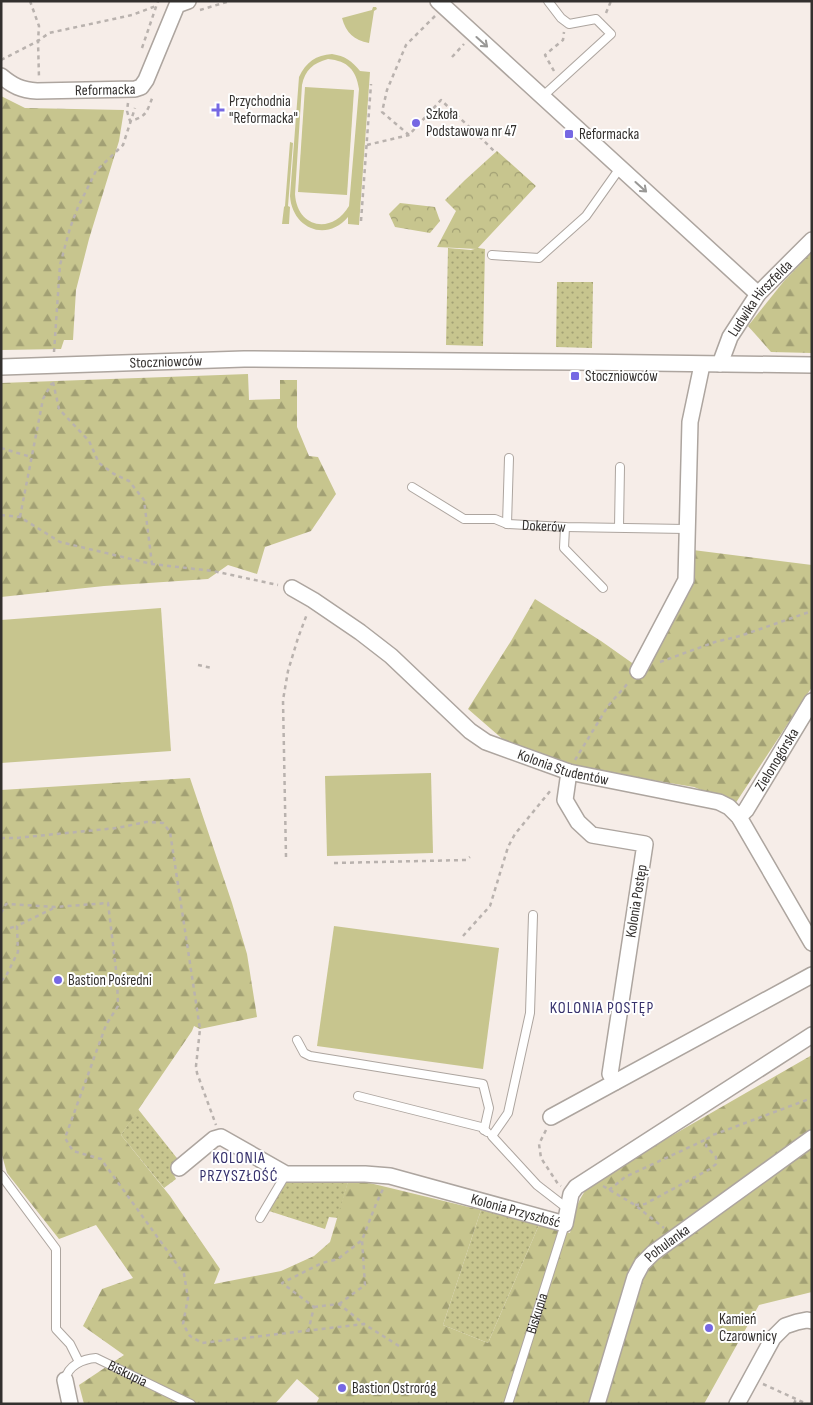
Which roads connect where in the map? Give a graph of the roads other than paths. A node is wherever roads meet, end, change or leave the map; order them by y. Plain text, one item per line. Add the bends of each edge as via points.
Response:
1 (548, 1) edge
2 (184, 4) edge
3 (438, 7) edge
4 (1, 76) edge
5 (542, 97) junction
6 (620, 168) junction
7 (812, 240) edge
8 (492, 255) dead end
9 (758, 294) junction
10 (720, 364) junction
11 (702, 365) junction
12 (812, 365) edge
13 (1, 367) edge
14 (509, 458) dead end
15 (620, 466) dead end
16 (412, 487) dead end
17 (507, 524) junction
18 (619, 526) junction
19 (565, 527) junction
20 (686, 529) junction
21 (292, 588) road end
22 (603, 588) dead end
23 (638, 672) road end
24 (812, 701) edge
25 (568, 772) junction
26 (739, 817) junction
27 (533, 915) dead end
28 (812, 943) edge
29 (812, 975) edge
30 (812, 1035) edge
31 (297, 1040) dead end
32 (615, 1082) junction
33 (358, 1096) dead end
34 (551, 1117) road end
35 (484, 1130) junction
36 (492, 1136) junction
37 (812, 1138) edge
38 (179, 1168) dead end
39 (286, 1174) junction
40 (1, 1175) edge
41 (570, 1201) junction
42 (260, 1218) dead end
43 (565, 1224) junction
44 (812, 1321) edge
45 (79, 1362) junction
46 (65, 1380) joint
47 (70, 1404) edge
48 (191, 1404) edge
49 (508, 1404) edge
50 (597, 1404) edge
51 (737, 1404) edge

1 - 5 lane via 569,24 596,19 611,34
2 - 4 street, Reformacka via 146,80 135,90 23,90
3 -> 5 street
5 - 6 street
6 - 8 lane via 586,216 539,258
6 -> 9 street
7 - 9 street, Ludwika Hirszfelda
9 - 10 street, Ludwika Hirszfelda via 730,337
10 - 11 street, Stoczniowców
10 - 12 street, Stoczniowców
11 - 13 street, Stoczniowców via 244,360
11 - 20 street via 690,422
14 - 17 lane
15 - 18 lane
16 - 17 lane, Dokerów via 464,519 495,519
17 - 19 lane, Dokerów
18 - 19 lane, Dokerów
18 - 20 lane, Dokerów
19 - 22 lane via 564,548
20 - 23 street via 686,580
21 - 25 street, Kolonia Studentów via 360,632 486,742
24 - 26 street, Zielonogórska
25 - 26 street, Kolonia Studentów via 719,802
25 - 32 street, Kolonia Postęp via 565,800 578,822 592,835 645,844 610,1074
26 - 28 street, Kolonia Studentów
27 - 36 lane via 530,1013 508,1113
29 - 32 street
30 - 41 street, Kolonia Przyszłość via 590,1176 576,1187
31 - 35 lane via 304,1053 310,1056 483,1084 489,1108
32 - 34 street
33 - 35 lane
35 - 36 lane
36 - 41 lane via 537,1185
37 - 50 street, Pohulanka via 674,1237 642,1264 635,1277
38 - 39 street, Kolonia Przyszłość via 214,1139 221,1137
39 - 42 lane
39 - 43 street, Kolonia Przyszłość via 390,1176
40 - 45 lane via 56,1249 56,1329 70,1344
41 - 43 street, Kolonia Przyszłość
43 - 49 lane, Biskupia
44 - 51 street via 785,1326 773,1338
45 - 46 lane via 71,1368
45 - 48 lane, Biskupia via 96,1358
46 - 47 street

